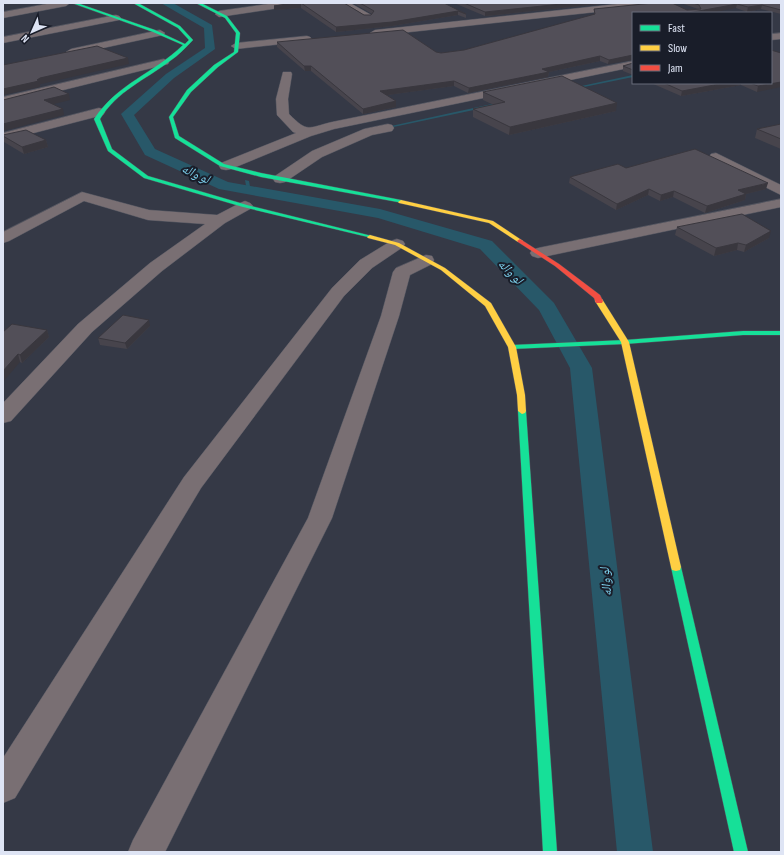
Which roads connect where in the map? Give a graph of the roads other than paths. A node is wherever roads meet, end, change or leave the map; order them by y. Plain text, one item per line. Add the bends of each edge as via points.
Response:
1 (66, 3) edge
2 (74, 3) edge
3 (135, 3) edge
4 (198, 3) edge
5 (273, 3) edge
6 (293, 3) edge
7 (344, 3) edge
8 (562, 3) edge
9 (652, 3) edge
10 (612, 7) junction
11 (580, 10) junction
12 (632, 12) edge
13 (217, 13) junction
14 (3, 15) edge
15 (470, 15) edge
16 (368, 16) edge
17 (116, 18) junction
18 (167, 20) junction
19 (484, 21) junction
20 (154, 33) junction
21 (364, 34) edge
22 (316, 39) edge
23 (3, 40) edge
24 (186, 45) junction
25 (236, 46) junction
26 (65, 54) edge
27 (164, 62) junction
28 (632, 64) edge
29 (632, 73) edge
30 (287, 74) dead end
31 (3, 101) edge
32 (99, 112) junction
33 (453, 113) dead end
34 (399, 125) dead end
35 (307, 133) junction
36 (3, 137) edge
37 (716, 158) edge
38 (226, 166) junction
39 (280, 179) junction
40 (781, 191) edge
41 (781, 203) edge
42 (245, 206) junction
43 (220, 220) junction
44 (3, 238) edge
45 (397, 244) junction
46 (538, 253) junction
47 (426, 260) junction
48 (781, 334) edge
49 (625, 342) junction
50 (512, 347) junction
51 (3, 416) edge
52 (3, 787) edge
53 (146, 852) edge
54 (550, 852) edge
55 (741, 852) edge

1 - 14 street
2 - 17 street
3 - 18 street
4 - 13 street
5 - 13 street
6 - 13 street
7 - 16 street
8 - 11 street
9 - 10 street
10 - 11 street
10 - 12 street
11 - 19 street
13 - 25 street via 226,18 238,33
15 - 19 street
17 - 20 street
17 - 23 street
18 - 20 street
18 - 24 street via 179,27 191,40
19 - 21 street
20 - 24 street
20 - 26 street
22 - 25 street
24 - 27 street
25 - 38 street via 236,52 189,91 170,117 176,137
27 - 31 street
27 - 32 street via 122,90
28 - 35 street
29 - 33 street
30 - 35 street via 282,99 283,114 297,129
32 - 36 street
32 - 42 street via 97,118 110,150 146,177
34 - 39 street via 368,132 317,154
35 - 38 street
37 - 40 street
38 - 39 street
39 - 46 street via 491,222
41 - 46 street
42 - 43 street
42 - 45 street
43 - 44 street via 148,215 82,196
43 - 51 street via 156,267 85,328
45 - 47 street
45 - 52 street via 366,264 338,292 192,483
46 - 49 street via 597,297
47 - 50 street via 442,269 488,305
47 - 53 street via 402,272 390,316 320,518
48 - 49 street via 743,333
49 - 50 street
49 - 55 street
50 - 54 street via 521,395

